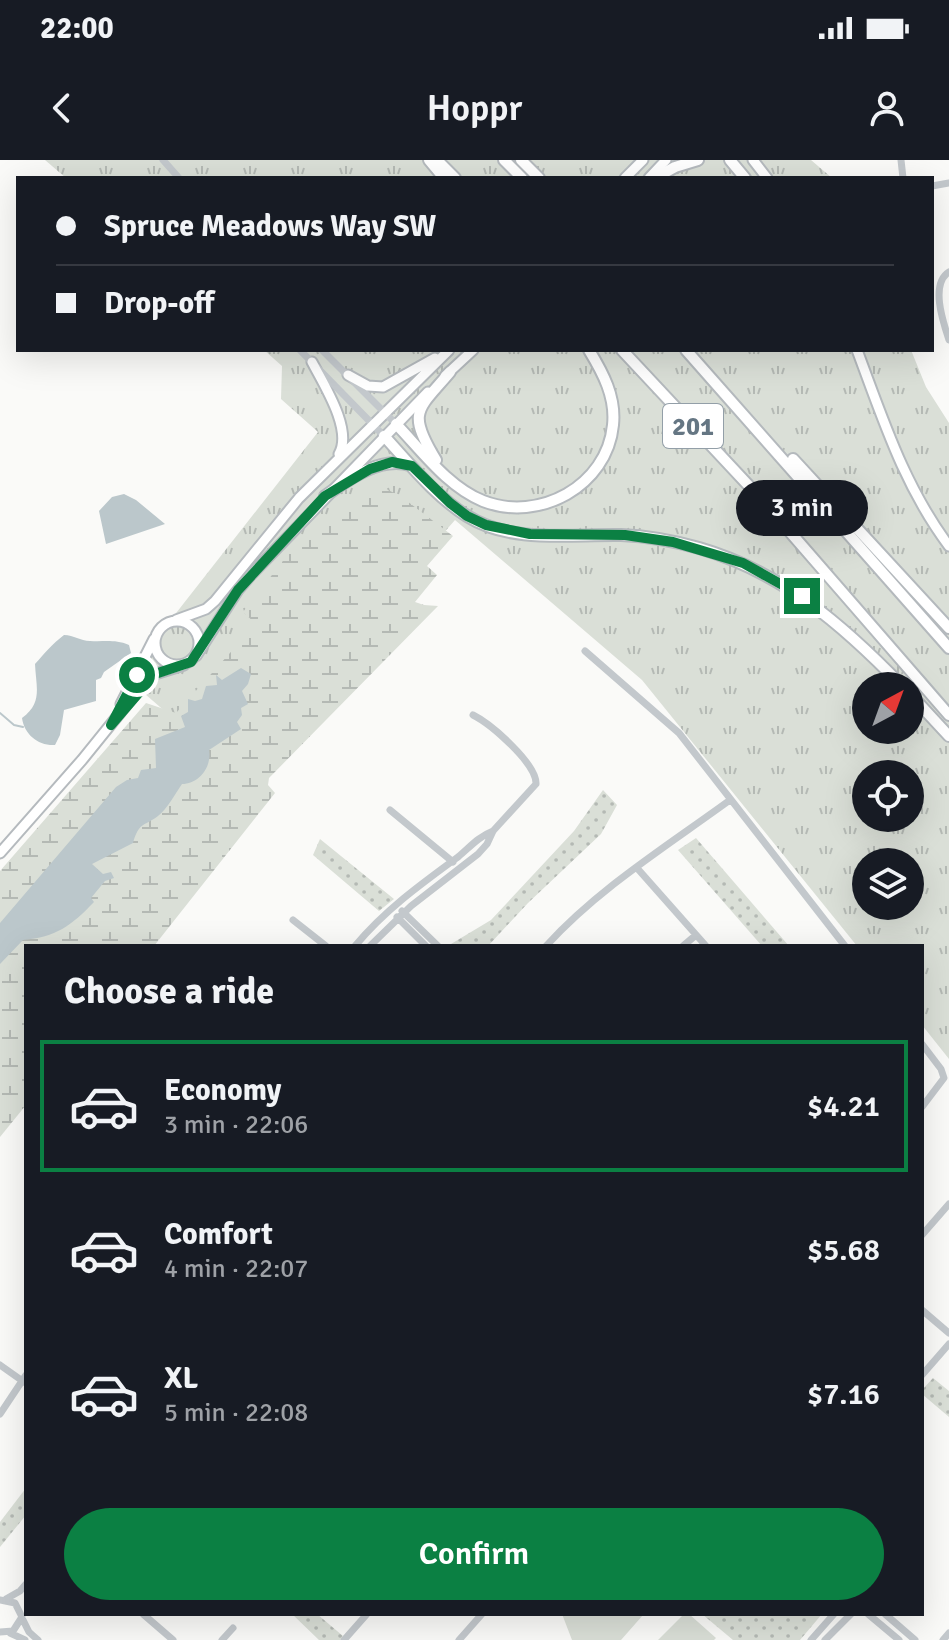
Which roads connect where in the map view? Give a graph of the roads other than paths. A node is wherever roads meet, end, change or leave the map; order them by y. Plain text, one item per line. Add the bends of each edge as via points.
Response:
1 (163, 160) edge
2 (429, 160) edge
3 (437, 160) edge
4 (504, 160) edge
5 (521, 160) edge
6 (643, 160) edge
7 (666, 160) edge
8 (698, 160) edge
9 (723, 160) edge
10 (756, 160) edge
11 (738, 169) edge
12 (177, 176) edge
13 (442, 176) edge
14 (453, 176) edge
15 (520, 176) edge
16 (537, 176) edge
17 (627, 176) edge
18 (654, 176) edge
19 (656, 176) edge
20 (768, 176) edge
21 (949, 272) edge
22 (949, 340) edge
23 (302, 352) edge
24 (324, 352) edge
25 (445, 352) edge
26 (447, 352) edge
27 (471, 352) edge
28 (590, 352) edge
29 (624, 352) edge
30 (688, 352) edge
31 (858, 352) edge
32 (312, 362) junction
33 (450, 372) junction
34 (708, 373) junction
35 (348, 375) junction
36 (385, 413) junction
37 (373, 424) junction
38 (396, 424) junction
39 (384, 436) junction
40 (337, 458) junction
41 (412, 466) junction
42 (445, 475) junction
43 (325, 496) junction
44 (949, 546) edge
45 (176, 621) junction
46 (949, 628) edge
47 (156, 634) junction
48 (949, 648) edge
49 (585, 651) dead end
50 (196, 656) junction
51 (184, 665) junction
52 (887, 672) edge
53 (924, 709) edge
54 (473, 715) dead end
55 (949, 715) edge
56 (111, 725) junction
57 (949, 736) edge
58 (730, 800) junction
59 (390, 810) dead end
60 (493, 831) junction
61 (0, 853) edge
62 (452, 861) junction
63 (461, 868) junction
64 (637, 868) junction
65 (393, 907) junction
66 (400, 915) junction
67 (293, 920) dead end
68 (696, 935) junction
69 (323, 944) edge
70 (357, 944) edge
71 (372, 944) edge
72 (424, 944) edge
73 (436, 944) edge
74 (548, 944) edge
75 (685, 944) edge
76 (704, 944) edge
77 (843, 944) edge
78 (924, 1047) edge
79 (924, 1104) edge
80 (949, 1204) edge
81 (924, 1233) edge
82 (924, 1312) edge
83 (949, 1333) edge
84 (949, 1344) edge
85 (0, 1365) edge
86 (924, 1373) edge
87 (24, 1380) edge
88 (24, 1382) edge
89 (0, 1414) edge
90 (24, 1586) edge
91 (2, 1599) edge
92 (24, 1608) edge
93 (22, 1614) junction
94 (145, 1616) edge
95 (365, 1616) edge
96 (480, 1616) edge
97 (832, 1616) edge
98 (849, 1616) edge
99 (870, 1616) edge
100 (887, 1616) edge
101 (233, 1628) dead end
102 (3, 1633) edge
103 (949, 1633) edge
104 (25, 1640) edge
105 (38, 1640) edge
106 (173, 1640) edge
107 (222, 1640) edge
108 (344, 1640) edge
109 (459, 1640) edge
110 (811, 1640) edge
111 (825, 1640) edge
112 (899, 1640) edge
113 (915, 1640) edge
114 (943, 1640) edge

1 - 12 street
2 - 13 highway
3 - 14 highway
4 - 15 highway
5 - 16 highway
6 - 17 main road
7 - 18 main road
8 - 19 highway
9 - 11 highway
10 - 20 main road
21 - 22 street via 939,284
23 - 32 street
24 - 35 street
25 - 35 main road via 383,387
26 - 36 main road
27 - 33 main road
28 - 42 highway via 608,387 613,427 600,463 577,487 554,502 510,507 483,501
29 - 55 highway, 201 via 764,502
30 - 34 highway, 201
31 - 44 main road via 897,460
32 - 37 street
32 - 40 main road via 344,432
33 - 38 main road
33 - 42 highway via 418,414 425,440
34 - 46 highway
34 - 48 highway, 201
35 - 36 street
36 - 37 main road
36 - 38 street
37 - 39 street
37 - 40 main road
38 - 39 main road
38 - 42 highway
39 - 41 highway
39 - 43 main road
40 - 45 main road via 215,601
41 - 43 highway via 382,464
41 - 52 highway via 467,516 507,532 648,537 743,563 823,611
43 - 50 main road via 238,590
45 - 47 main road
45 - 50 main road via 197,633
47 - 51 main road via 155,648 162,661
47 - 56 main road
49 - 58 street via 679,733
50 - 51 main road
51 - 56 main road via 155,674
53 - 57 highway
54 - 60 street via 498,731 536,779
56 - 61 main road
58 - 64 street
58 - 77 street
59 - 62 street
60 - 62 street
60 - 63 street
62 - 63 street
62 - 65 street
63 - 66 street
64 - 68 street
64 - 74 street via 582,909
65 - 66 street
65 - 70 street
66 - 71 street
66 - 72 street
66 - 73 street
67 - 69 street
68 - 75 street
68 - 76 street
78 - 79 street via 944,1078
80 - 81 street
82 - 83 street
84 - 86 street
85 - 87 street
88 - 89 street
90 - 91 street
91 - 93 street via 15,1603
92 - 93 street
93 - 102 street via 18,1627
93 - 105 street via 25,1628
94 - 106 street
95 - 108 street
96 - 109 street
97 - 110 street
98 - 111 street
99 - 112 street
100 - 113 street
101 - 107 street
102 - 104 street
103 - 114 street

